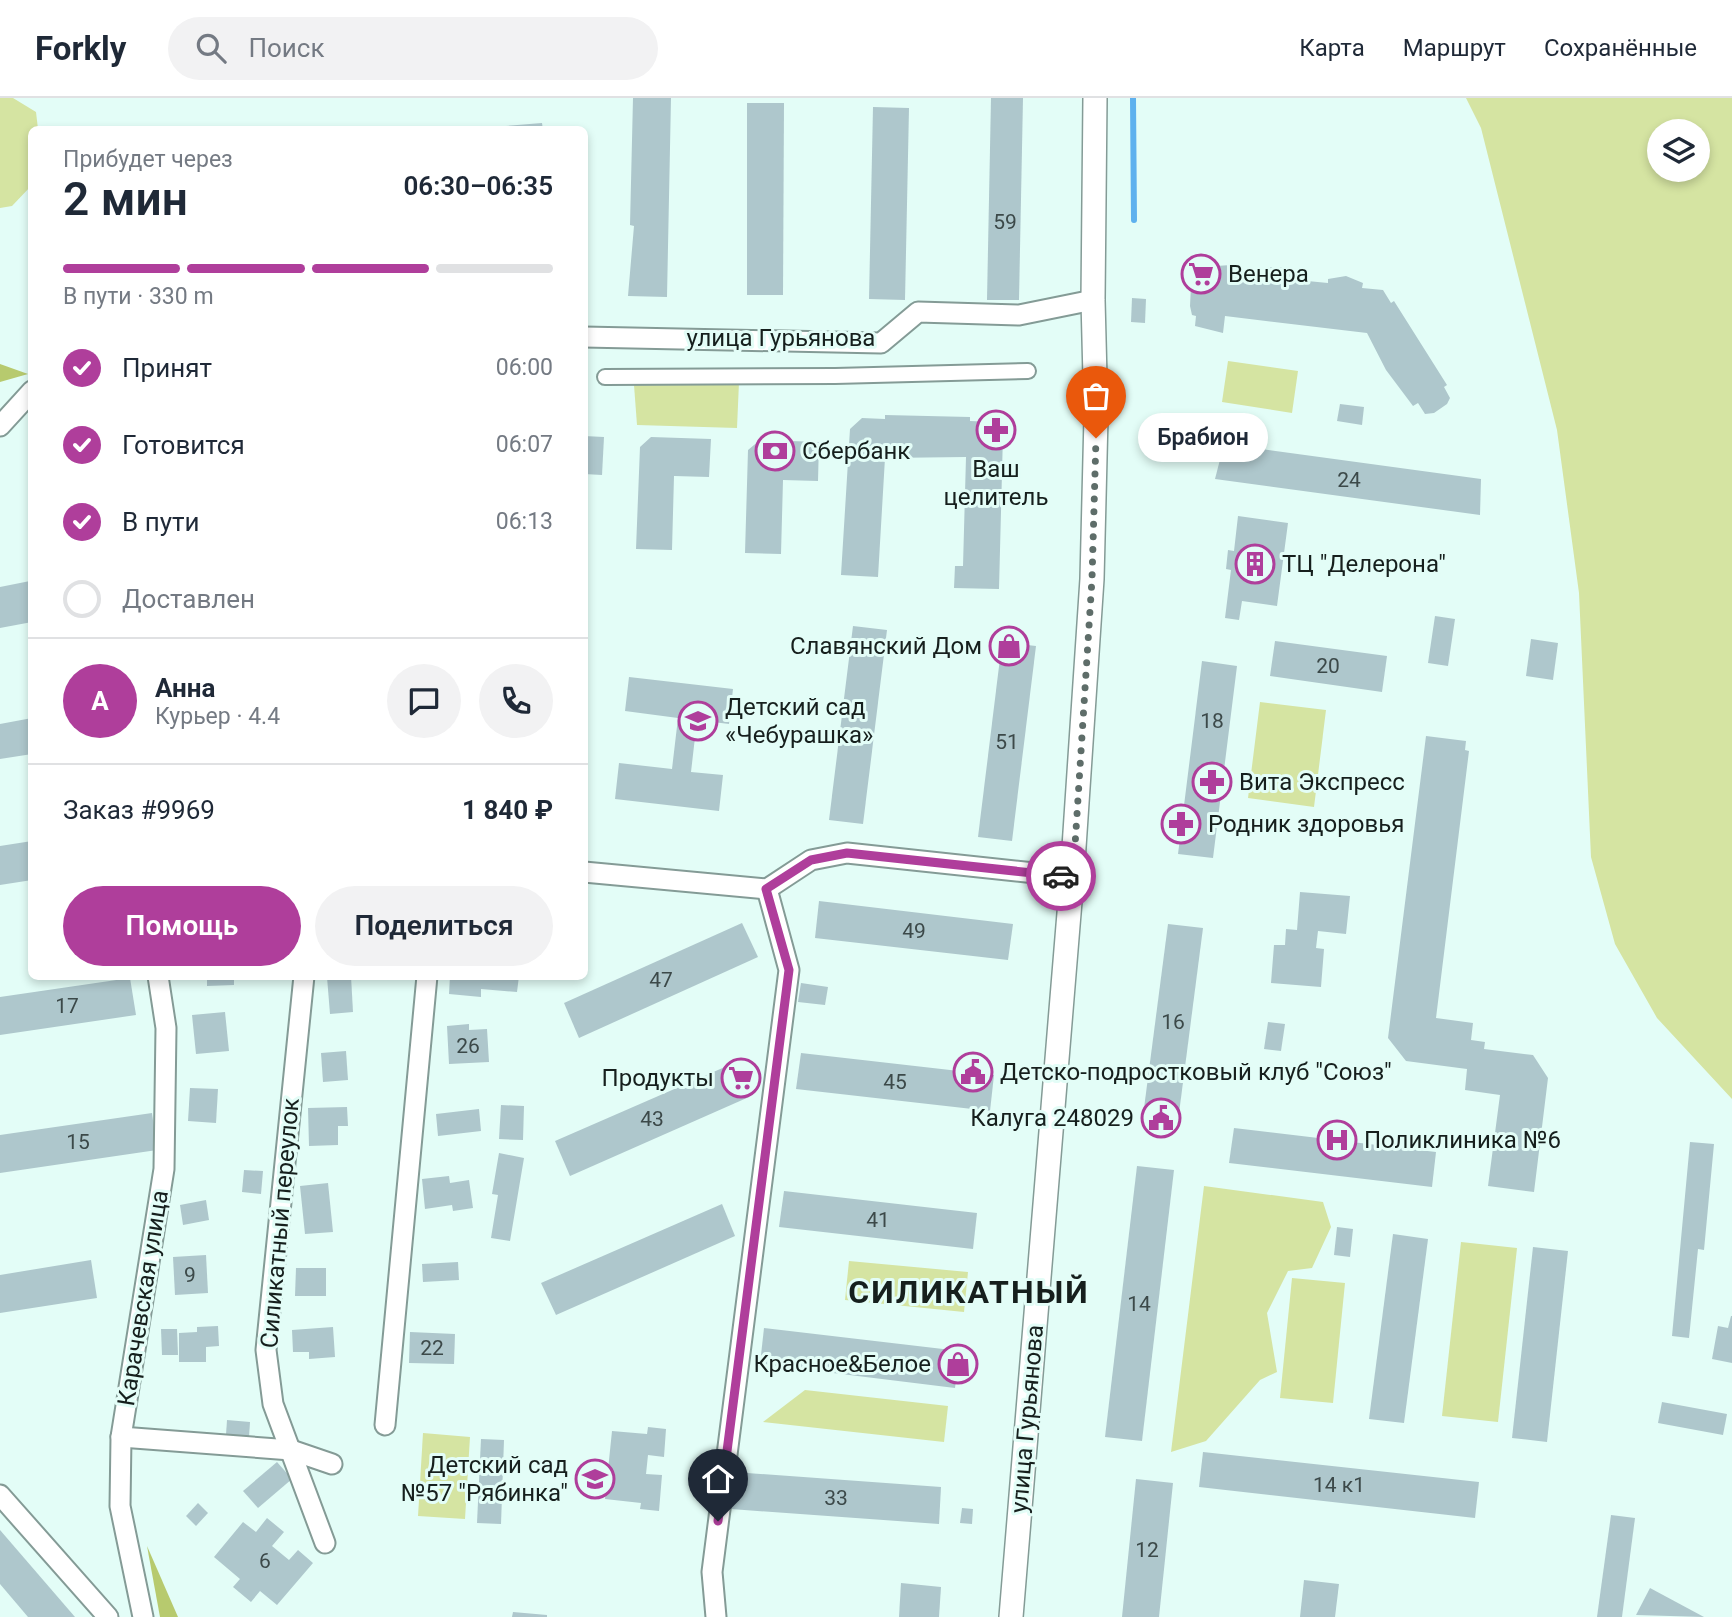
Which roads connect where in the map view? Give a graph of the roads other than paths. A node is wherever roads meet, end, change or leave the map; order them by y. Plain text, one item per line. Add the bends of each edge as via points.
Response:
1 (1095, 98) edge
2 (1093, 300) junction
3 (588, 337) edge
4 (1028, 371) dead end
5 (606, 377) dead end
6 (28, 395) edge
7 (0, 426) edge
8 (588, 872) edge
9 (1073, 877) junction
10 (766, 889) junction
11 (159, 980) edge
12 (304, 980) edge
13 (428, 980) edge
14 (385, 1425) dead end
15 (121, 1437) junction
16 (290, 1450) junction
17 (332, 1464) dead end
18 (0, 1495) edge
19 (326, 1544) dead end
20 (108, 1617) edge
21 (143, 1617) edge
22 (716, 1617) edge
23 (1011, 1617) edge

1 - 2 street, улица Гурьянова
2 - 3 street, улица Гурьянова via 1019,314 918,312 881,343
2 - 9 street, улица Гурьянова via 1092,579
4 - 5 street
6 - 7 street
8 - 10 street
9 - 10 street via 847,853 811,860
9 - 23 street, улица Гурьянова
10 - 22 street via 789,970 713,1559
11 - 15 street, Карачевская улица via 166,1028 164,1168
12 - 16 street, Силикатный переулок via 266,1350 272,1404
13 - 14 street
15 - 16 street
15 - 21 street, Карачевская улица via 120,1506
16 - 17 street
16 - 19 street, Силикатный переулок
18 - 20 street

